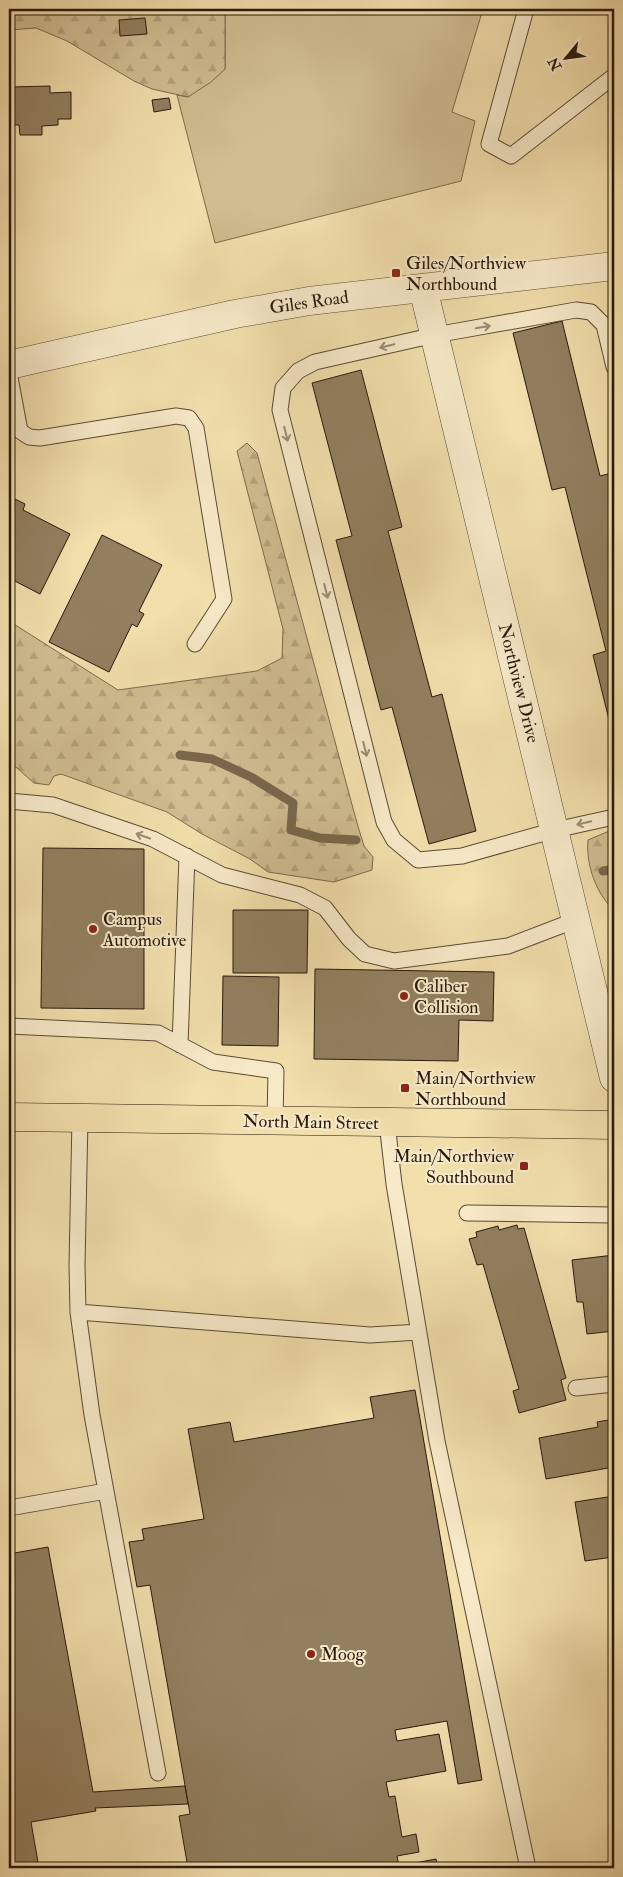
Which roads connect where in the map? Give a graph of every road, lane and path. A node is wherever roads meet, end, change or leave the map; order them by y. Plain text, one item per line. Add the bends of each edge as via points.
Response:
1 (526, 9) edge
2 (614, 76) edge
3 (614, 266) edge
4 (423, 288) junction
5 (434, 335) junction
6 (9, 365) edge
7 (614, 367) edge
8 (9, 372) edge
9 (195, 644) dead end
10 (9, 801) edge
11 (614, 817) edge
12 (555, 830) junction
13 (187, 856) junction
14 (576, 920) junction
15 (9, 1026) edge
16 (610, 1040) edge
17 (180, 1045) junction
18 (614, 1078) edge
19 (9, 1117) edge
20 (80, 1118) junction
21 (275, 1122) junction
22 (387, 1123) junction
23 (614, 1125) edge
24 (467, 1213) dead end
25 (614, 1215) edge
26 (78, 1312) junction
27 (419, 1332) junction
28 (614, 1384) edge
29 (576, 1388) dead end
30 (106, 1491) junction
31 (9, 1508) edge
32 (158, 1773) dead end
33 (528, 1868) edge

1 - 2 lane via 489,144 511,156
3 - 4 street, Giles Road
4 - 5 street, Northview Drive
4 - 6 street, Giles Road via 309,301 235,314
5 -> 7 lane via 576,310 591,312 604,325
5 - 12 street, Northview Drive
5 -> 12 lane via 315,362 298,371 282,388 280,410 384,822 394,840 418,860 462,856
8 - 9 lane via 20,431 29,437 40,438 176,416 189,418 196,428 224,599
13 -> 10 lane via 153,839 53,805
11 -> 12 lane
12 - 14 street, Northview Drive
13 - 14 lane via 222,875 300,894 325,908 365,954 394,961 508,946
13 - 17 lane
14 - 16 street, Northview Drive
15 - 17 lane via 158,1033
16 - 18 street, Northview Drive
17 - 21 lane via 213,1062 276,1071
19 - 20 main road, North Main Street
20 - 21 main road, North Main Street
20 - 26 lane
21 - 22 main road, North Main Street
22 - 23 main road, North Main Street
22 - 27 lane
24 - 25 lane
26 - 27 lane via 370,1335
26 - 30 lane
27 - 33 lane via 438,1441
28 - 29 lane
30 - 31 lane
30 - 32 lane

